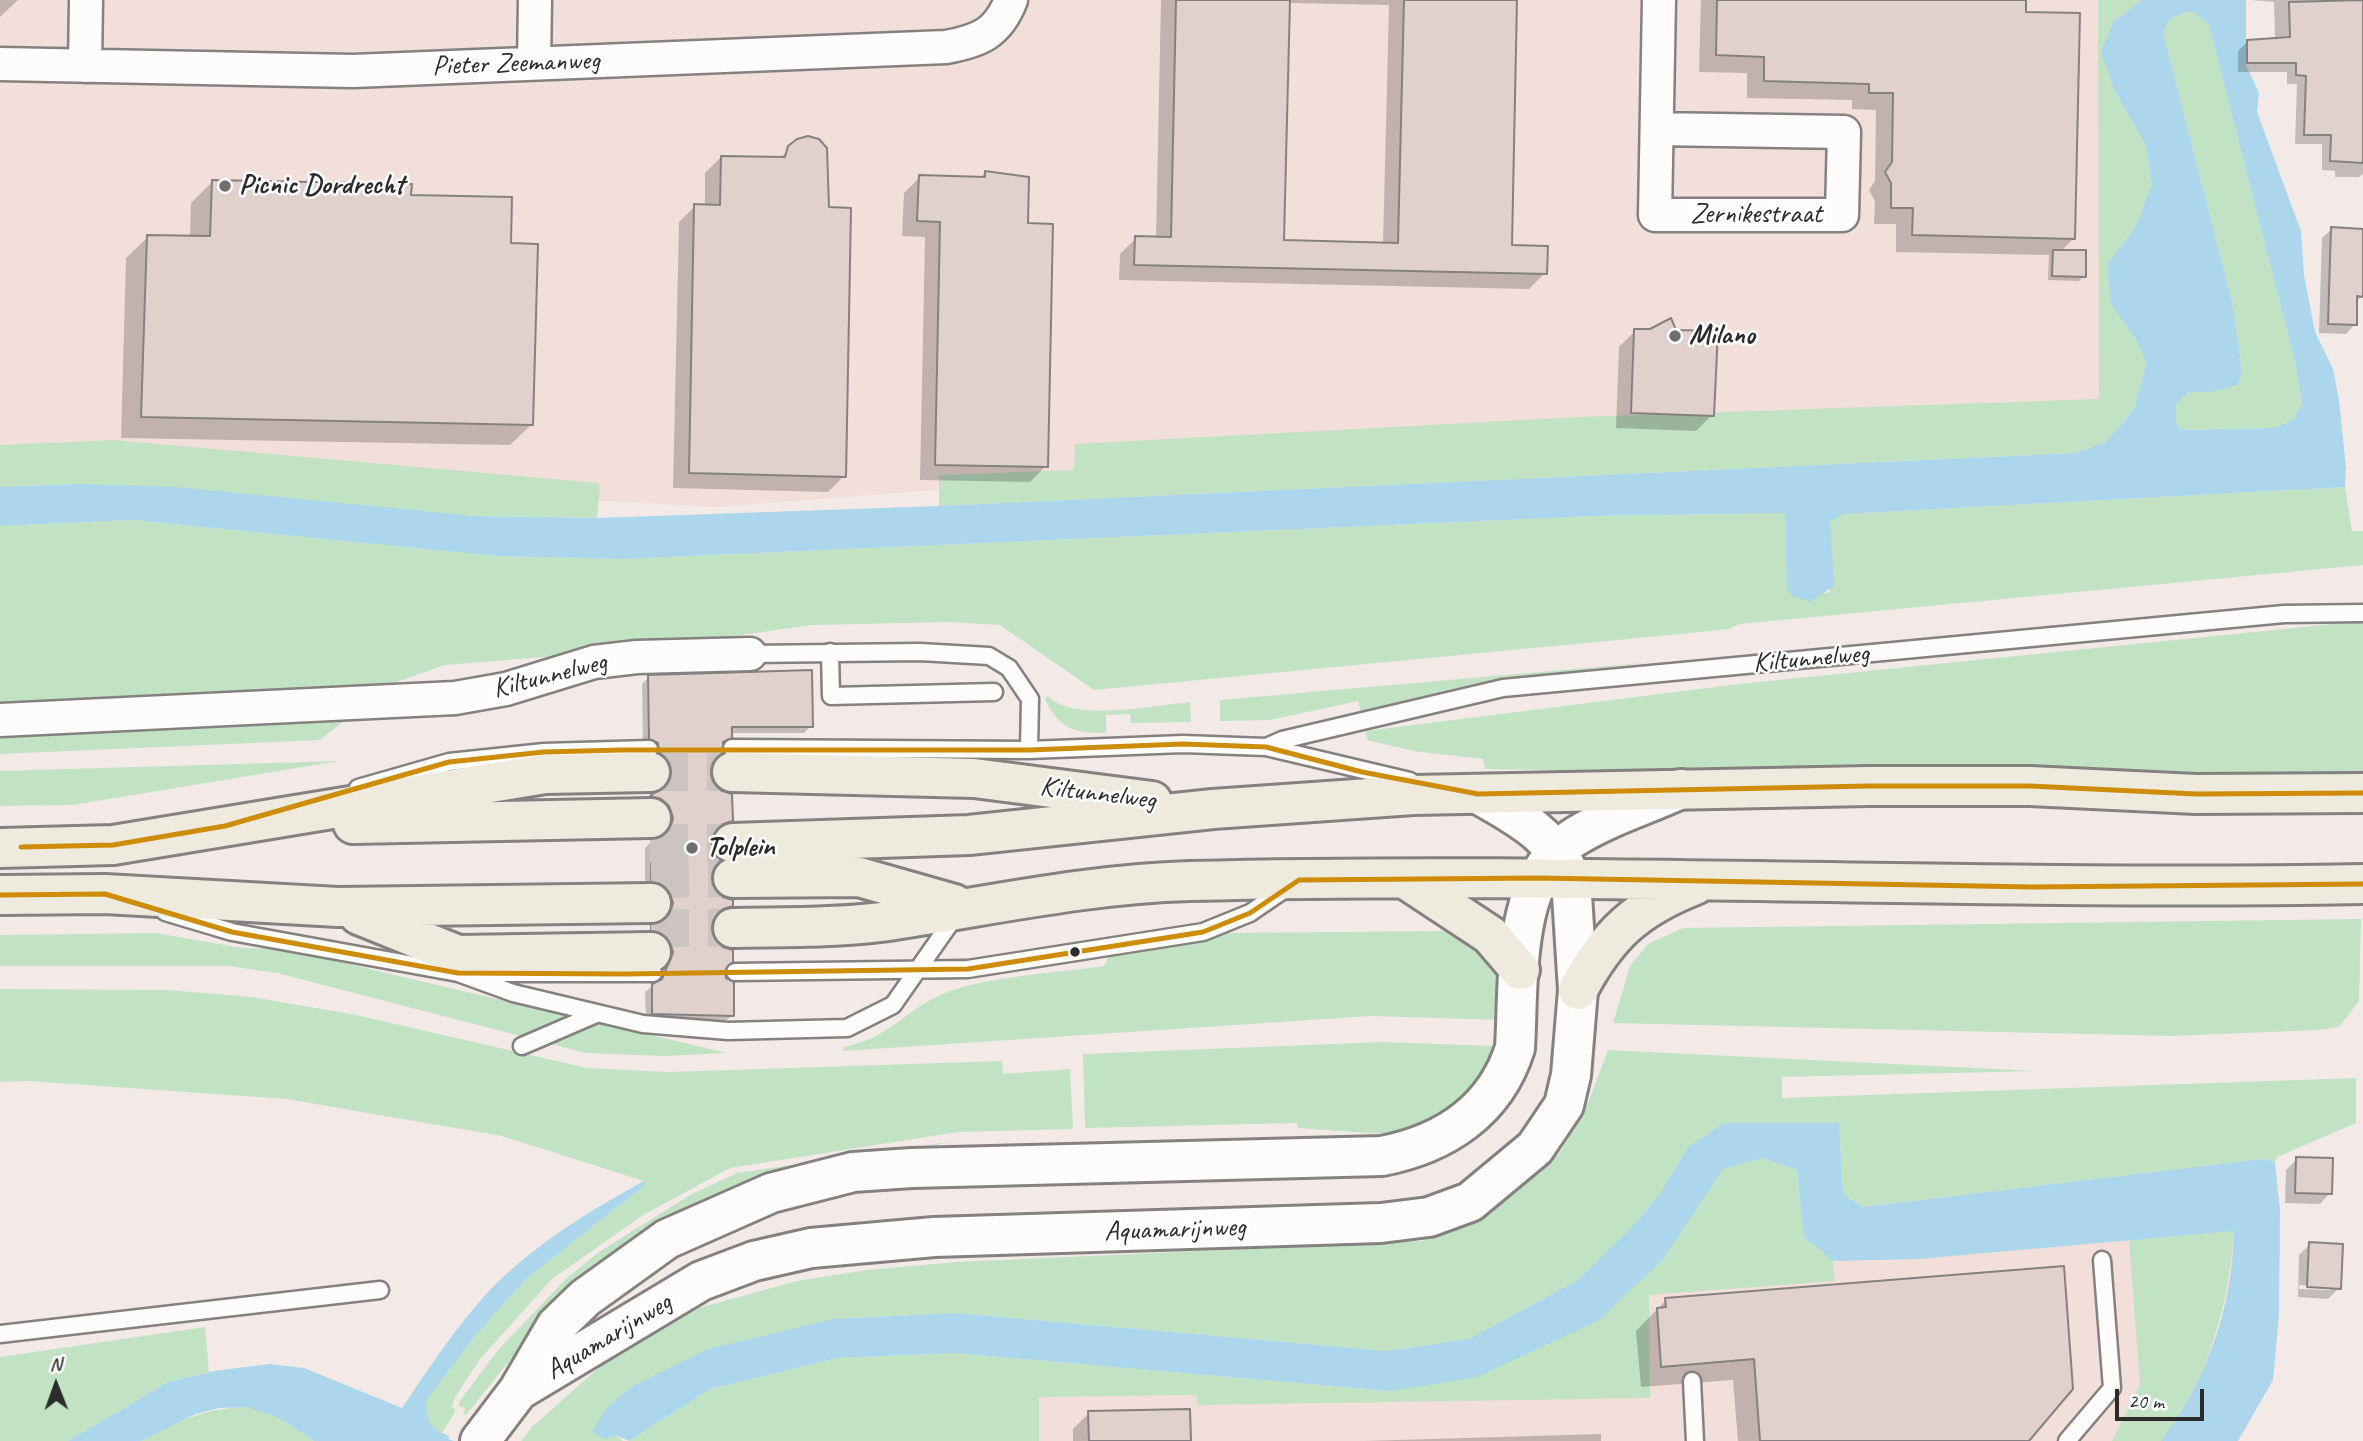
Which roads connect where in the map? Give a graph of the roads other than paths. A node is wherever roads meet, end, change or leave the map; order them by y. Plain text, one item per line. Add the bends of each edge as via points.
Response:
1 (86, 0) edge
2 (535, 0) edge
3 (1011, 0) edge
4 (1658, 0) edge
5 (534, 63) junction
6 (0, 64) edge
7 (85, 66) junction
8 (1657, 129) junction
9 (2363, 613) edge
10 (830, 652) junction
11 (750, 654) joint
12 (994, 692) dead end
13 (0, 720) edge
14 (1266, 747) junction
15 (1029, 750) junction
16 (1681, 789) junction
17 (2354, 793) edge
18 (1478, 794) junction
19 (1213, 809) junction
20 (225, 826) junction
21 (0, 848) edge
22 (859, 858) junction
23 (733, 860) junction
24 (651, 861) junction
25 (1556, 869) junction
26 (1405, 879) junction
27 (1299, 880) junction
28 (1706, 881) junction
29 (2354, 884) edge
30 (106, 894) junction
31 (0, 895) edge
32 (338, 907) junction
33 (962, 907) junction
34 (1520, 970) junction
35 (915, 971) junction
36 (458, 974) junction
37 (1578, 990) junction
38 (595, 1015) junction
39 (522, 1046) dead end
40 (2102, 1260) dead end
41 (380, 1290) dead end
42 (0, 1334) edge
43 (1692, 1381) dead end
44 (518, 1391) junction
45 (485, 1434) edge
46 (1695, 1441) edge
47 (2067, 1441) edge

1 - 7 street
2 - 5 street
3 - 5 street, Pieter Zeemanweg via 1004,18 978,41 946,47
4 - 8 street, Zernikestraat
5 - 7 street, Pieter Zeemanweg via 353,71
6 - 7 street, Pieter Zeemanweg
8 - 8 street, Zernikestraat via 1844,132 1842,215 1655,215
9 - 14 lane, Kiltunnelweg via 2284,614 1503,688
10 - 11 lane, Kiltunnelweg
10 - 12 lane via 831,696
10 - 15 lane, Kiltunnelweg via 989,656 1009,668 1030,699
11 - 13 street, Kiltunnelweg via 636,656 594,662 506,689 455,698
14 - 15 lane, Kiltunnelweg via 1183,744
14 - 18 lane, Kiltunnelweg via 1362,772
15 - 23 lane, Kiltunnelweg
16 - 17 main road, Kiltunnelweg via 2017,786 2196,794
16 - 18 main road, Kiltunnelweg
16 - 25 street via 1588,830
18 - 19 main road, Kiltunnelweg
18 - 25 street via 1531,827
19 - 22 main road, Kiltunnelweg via 969,835
19 - 23 main road, Kiltunnelweg
20 - 21 main road via 113,845
20 - 24 main road
20 - 24 main road via 545,774
22 - 23 main road, Kiltunnelweg
22 - 33 main road, Kiltunnelweg
23 - 33 main road, Kiltunnelweg via 877,922
23 - 35 lane
24 - 32 main road
24 - 32 main road via 458,955
24 - 36 lane
25 - 26 main road, Kiltunnelweg
25 - 28 main road, Kiltunnelweg
25 - 34 street, Aquamarijnweg via 1531,894
25 - 37 street, Aquamarijnweg
26 - 27 main road, Kiltunnelweg
26 - 34 main road via 1490,936
27 - 33 main road, Kiltunnelweg via 1120,885
27 - 35 lane via 1250,913 1203,932 968,969
28 - 29 main road, Kiltunnelweg via 2032,887
28 - 37 main road via 1666,897 1632,918 1604,946
30 - 31 main road
30 - 32 main road
30 - 36 lane via 232,933
33 - 35 lane
34 - 44 street, Aquamarijnweg via 1511,1061 1484,1104 1463,1125 1437,1140 1382,1156 912,1168 809,1181 705,1221 634,1260 556,1326
35 - 38 lane via 893,1005 847,1028 727,1031
36 - 38 lane
37 - 44 street, Aquamarijnweg via 1569,1090 1553,1125 1512,1169 1470,1202 1452,1210 1381,1223 884,1240 782,1253 701,1281
38 - 39 lane
40 - 47 lane via 2112,1388
41 - 42 lane
43 - 46 lane
44 - 45 street, Aquamarijnweg

